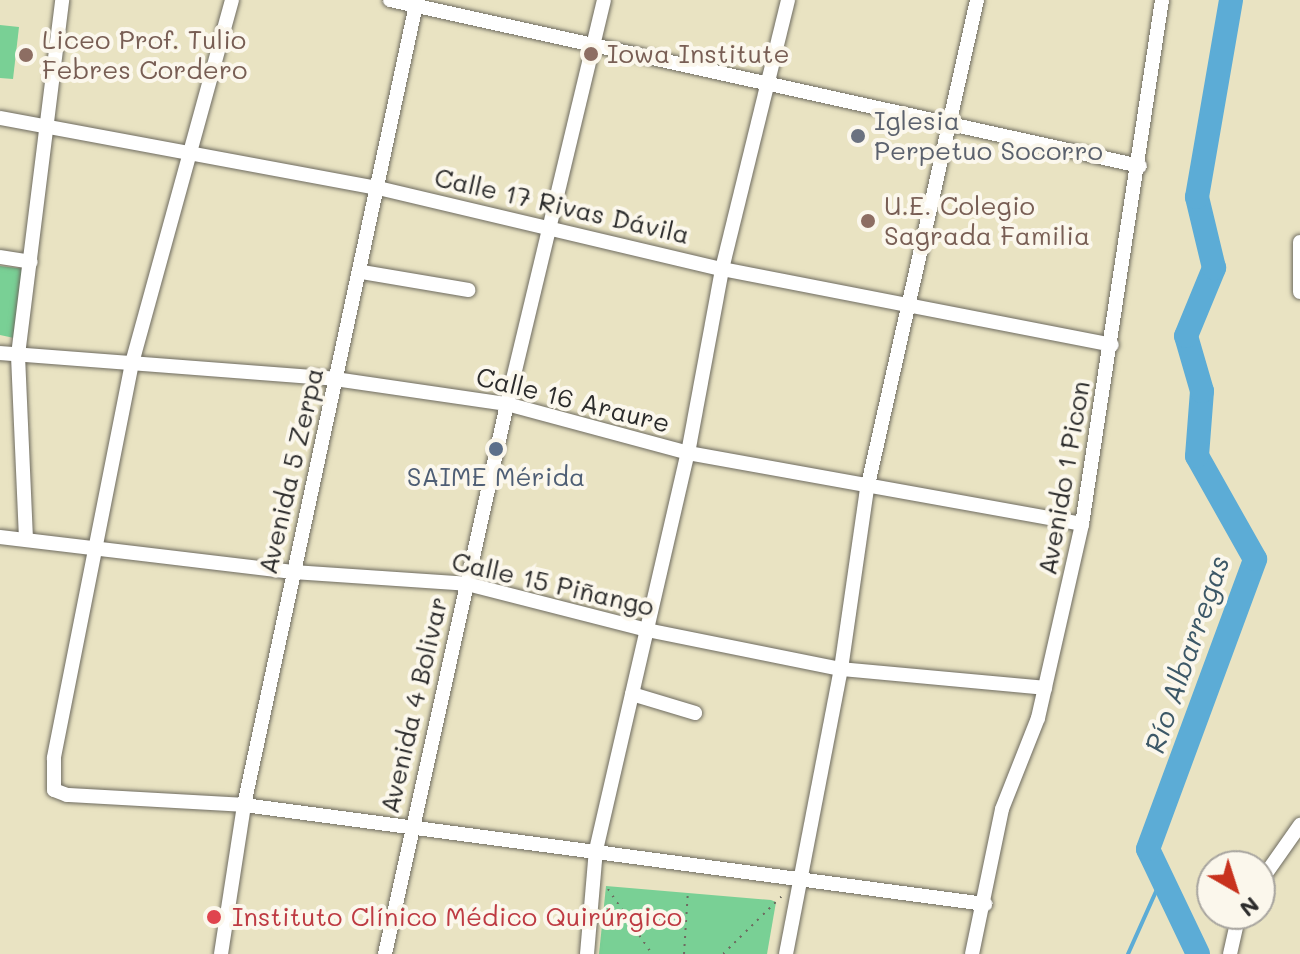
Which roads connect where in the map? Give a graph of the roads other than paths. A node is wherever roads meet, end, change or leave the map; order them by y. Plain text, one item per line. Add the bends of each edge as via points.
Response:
1 (62, 0) edge
2 (232, 0) edge
3 (390, 0) edge
4 (604, 0) edge
5 (788, 0) edge
6 (977, 0) edge
7 (1162, 0) edge
8 (417, 3) edge
9 (593, 49) junction
10 (766, 87) junction
11 (0, 118) edge
12 (47, 124) junction
13 (947, 126) junction
14 (191, 151) junction
15 (1140, 166) junction
16 (374, 187) junction
17 (549, 225) junction
18 (1300, 242) edge
19 (0, 257) edge
20 (31, 262) junction
21 (722, 269) junction
22 (362, 272) junction
23 (468, 290) dead end
24 (1300, 292) edge
25 (906, 302) junction
26 (1112, 345) junction
27 (0, 353) edge
28 (18, 355) junction
29 (132, 363) junction
30 (335, 379) junction
31 (507, 404) junction
32 (688, 453) junction
33 (867, 489) junction
34 (1082, 524) junction
35 (0, 537) edge
36 (26, 539) junction
37 (95, 547) junction
38 (293, 572) junction
39 (467, 584) junction
40 (647, 630) junction
41 (841, 669) junction
42 (1045, 688) junction
43 (632, 694) junction
44 (695, 713) dead end
45 (244, 805) junction
46 (1300, 825) edge
47 (411, 827) junction
48 (596, 850) junction
49 (1276, 859) edge
50 (803, 877) junction
51 (985, 904) junction
52 (1235, 930) edge
53 (221, 954) edge
54 (385, 954) edge
55 (587, 954) edge
56 (786, 954) edge
57 (972, 954) edge
58 (1230, 954) edge

1 - 12 street
2 - 14 street
3 - 8 street
4 - 9 street, Avenida 4 Bolivar
5 - 10 street
6 - 13 street
7 - 15 street, Avenido 1 Picon
8 - 9 street
8 - 16 street, Avenida 5 Zerpa
9 - 10 street
9 - 17 street, Avenida 4 Bolivar
10 - 13 street
10 - 21 street
11 - 12 street, Calle 17 Rivas Dávila
12 - 14 street, Calle 17 Rivas Dávila
12 - 20 street
13 - 15 street
13 - 25 street
14 - 16 street, Calle 17 Rivas Dávila
14 - 29 street
15 - 26 street, Avenido 1 Picon
16 - 17 street, Calle 17 Rivas Dávila
16 - 22 street, Avenida 5 Zerpa
17 - 21 street, Calle 17 Rivas Dávila
17 - 31 street, Avenida 4 Bolivar
18 - 24 street
19 - 20 street
20 - 28 street
21 - 25 street, Calle 17 Rivas Dávila
21 - 32 street
22 - 23 street
22 - 30 street, Avenida 5 Zerpa
25 - 26 street, Calle 17 Rivas Dávila
25 - 33 street
26 - 34 street, Avenido 1 Picon
27 - 28 street, Calle 16 Araure
28 - 29 street, Calle 16 Araure
28 - 36 street
29 - 30 street, Calle 16 Araure
29 - 37 street
30 - 31 street, Calle 16 Araure
30 - 38 street, Avenida 5 Zerpa
31 - 32 street, Calle 16 Araure
31 - 39 street, Avenida 4 Bolivar
32 - 33 street, Calle 16 Araure
32 - 40 street
33 - 34 street, Calle 16 Araure
33 - 41 street
34 - 42 street, Avenido 1 Picon
35 - 36 street, Calle 15 Piñango
36 - 37 street, Calle 15 Piñango
37 - 38 street, Calle 15 Piñango
37 - 45 street via 52,786 67,795
38 - 39 street, Calle 15 Piñango
38 - 45 street, Avenida 5 Zerpa
39 - 40 street, Calle 15 Piñango
39 - 47 street, Avenida 4 Bolivar
40 - 41 street, Calle 15 Piñango
40 - 43 street
41 - 42 street, Calle 15 Piñango
41 - 50 street
42 - 51 street, Avenido 1 Picon via 1027,752 1002,809
43 - 44 street
43 - 48 street
45 - 47 street
45 - 53 street, Avenida 5 Zerpa
46 - 49 street
47 - 48 street
47 - 54 street, Avenida 4 Bolivar
48 - 50 street
48 - 55 street
50 - 51 street
50 - 56 street
51 - 57 street, Avenido 1 Picon
52 - 58 street

